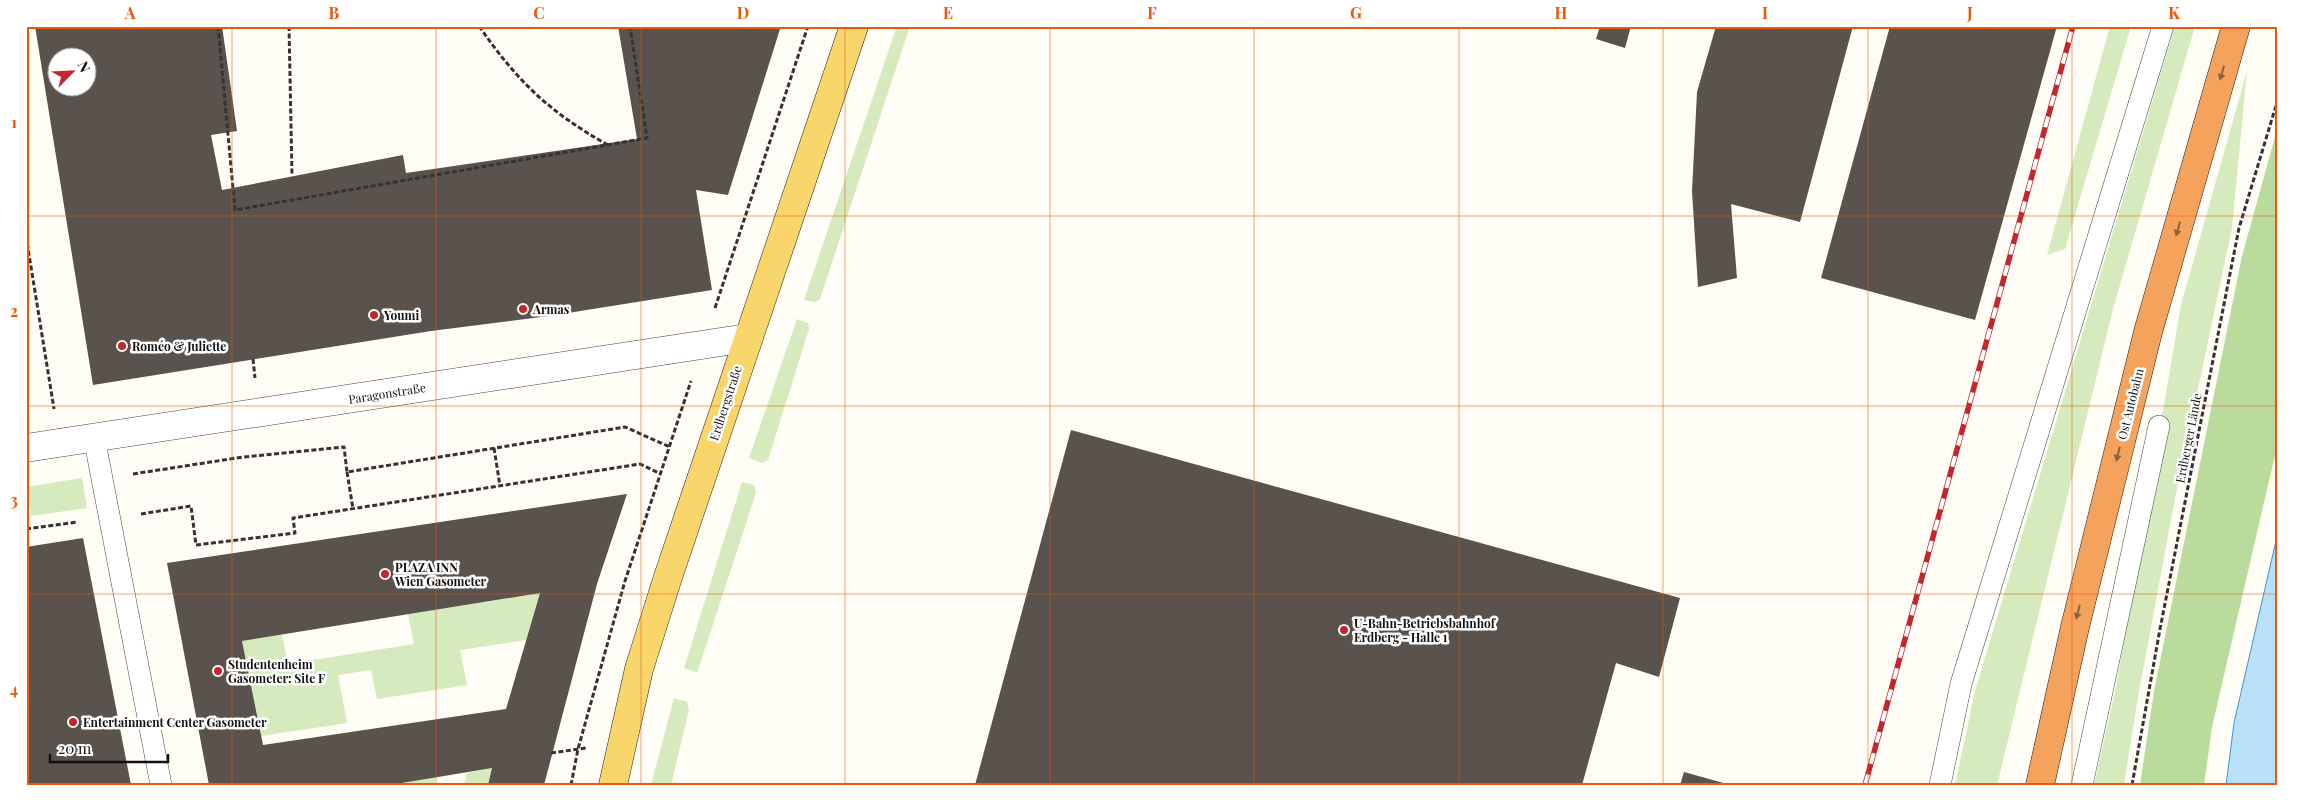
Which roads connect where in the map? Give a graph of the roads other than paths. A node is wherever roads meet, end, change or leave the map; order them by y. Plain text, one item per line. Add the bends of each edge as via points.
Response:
1 (854, 26) edge
2 (2163, 26) edge
3 (2236, 26) edge
4 (747, 338) junction
5 (2158, 426) dead end
6 (94, 437) junction
7 (26, 448) edge
8 (161, 785) edge
9 (613, 785) edge
10 (1940, 785) edge
11 (2040, 785) edge
12 (2082, 785) edge

1 - 4 main road, Erdbergstraße
2 - 10 lane via 1961,684
3 -> 11 highway, Ost Autobahn via 2146,341 2074,627
4 - 6 street, Paragonstraße
4 - 9 main road, Erdbergstraße via 639,669
5 - 12 lane
6 - 7 street, Paragonstraße
6 - 8 lane

